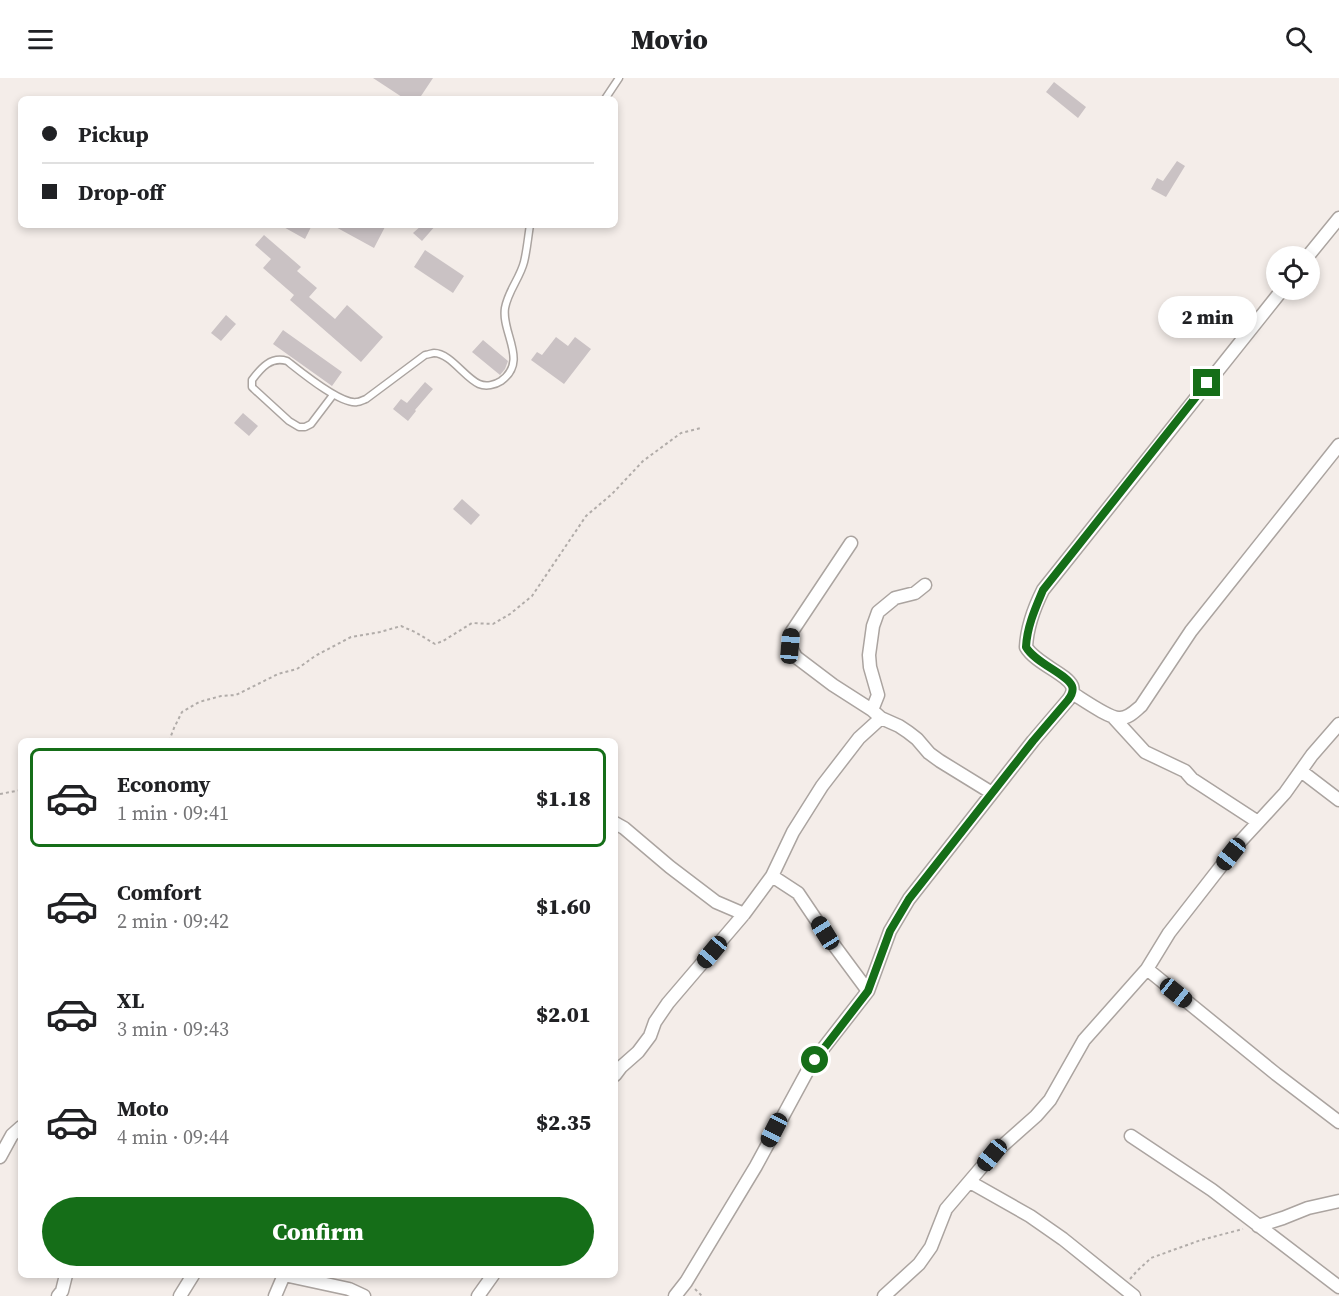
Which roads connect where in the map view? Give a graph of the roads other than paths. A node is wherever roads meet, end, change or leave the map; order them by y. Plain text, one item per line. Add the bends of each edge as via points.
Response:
1 (619, 78) edge
2 (607, 96) edge
3 (1339, 218) edge
4 (530, 228) edge
5 (1316, 246) edge
6 (1274, 300) edge
7 (333, 395) junction
8 (1339, 445) edge
9 (851, 543) dead end
10 (925, 585) dead end
11 (1072, 693) junction
12 (877, 714) junction
13 (1113, 717) junction
14 (1339, 724) edge
15 (1301, 771) junction
16 (992, 794) junction
17 (1339, 800) edge
18 (1258, 822) junction
19 (618, 824) edge
20 (772, 876) junction
21 (744, 914) junction
22 (1147, 969) junction
23 (868, 991) junction
24 (618, 1071) edge
25 (1339, 1122) edge
26 (18, 1130) edge
27 (1131, 1136) dead end
28 (0, 1157) edge
29 (970, 1182) junction
30 (1339, 1201) edge
31 (1258, 1226) junction
32 (65, 1278) edge
33 (192, 1278) edge
34 (283, 1278) edge
35 (298, 1278) edge
36 (491, 1278) edge
37 (1339, 1287) edge
38 (58, 1296) edge
39 (180, 1296) edge
40 (275, 1296) edge
41 (364, 1296) edge
42 (478, 1296) edge
43 (675, 1296) edge
44 (884, 1296) edge
45 (1134, 1296) edge

1 - 2 lane
3 - 5 street
4 - 7 lane via 524,262 504,310 515,357 512,370 502,381 493,385 478,383 434,353 425,355 366,399 351,402
6 - 11 street via 1043,590 1033,612 1026,647 1032,656 1068,681
7 - 7 lane via 281,359 267,363 252,380 252,387 299,427 311,424
8 - 13 street via 1191,631 1141,706 1122,718
9 - 12 street via 791,633 790,646 795,657
10 - 12 street via 895,598 878,612 869,656 878,696
11 - 13 street
11 - 16 street
12 - 16 street
12 - 20 street via 822,786 793,832
13 - 18 street via 1145,752 1185,771
14 - 15 street
15 - 17 street
15 - 18 street
16 - 23 street via 909,899 890,931
18 - 22 street via 1169,933
19 - 21 street via 716,902
20 - 21 street
20 - 23 street via 798,893
21 - 24 street via 668,1003 638,1052
22 - 25 street
22 - 29 street via 1084,1040 1050,1100 992,1155
23 - 43 street via 808,1070 756,1166
26 - 28 street
27 - 31 street
29 - 44 street via 946,1209 920,1264
29 - 45 street via 1030,1216
30 - 31 street
31 - 37 street
32 - 38 street
33 - 39 street
34 - 40 street
35 - 41 street via 350,1289
36 - 42 street

